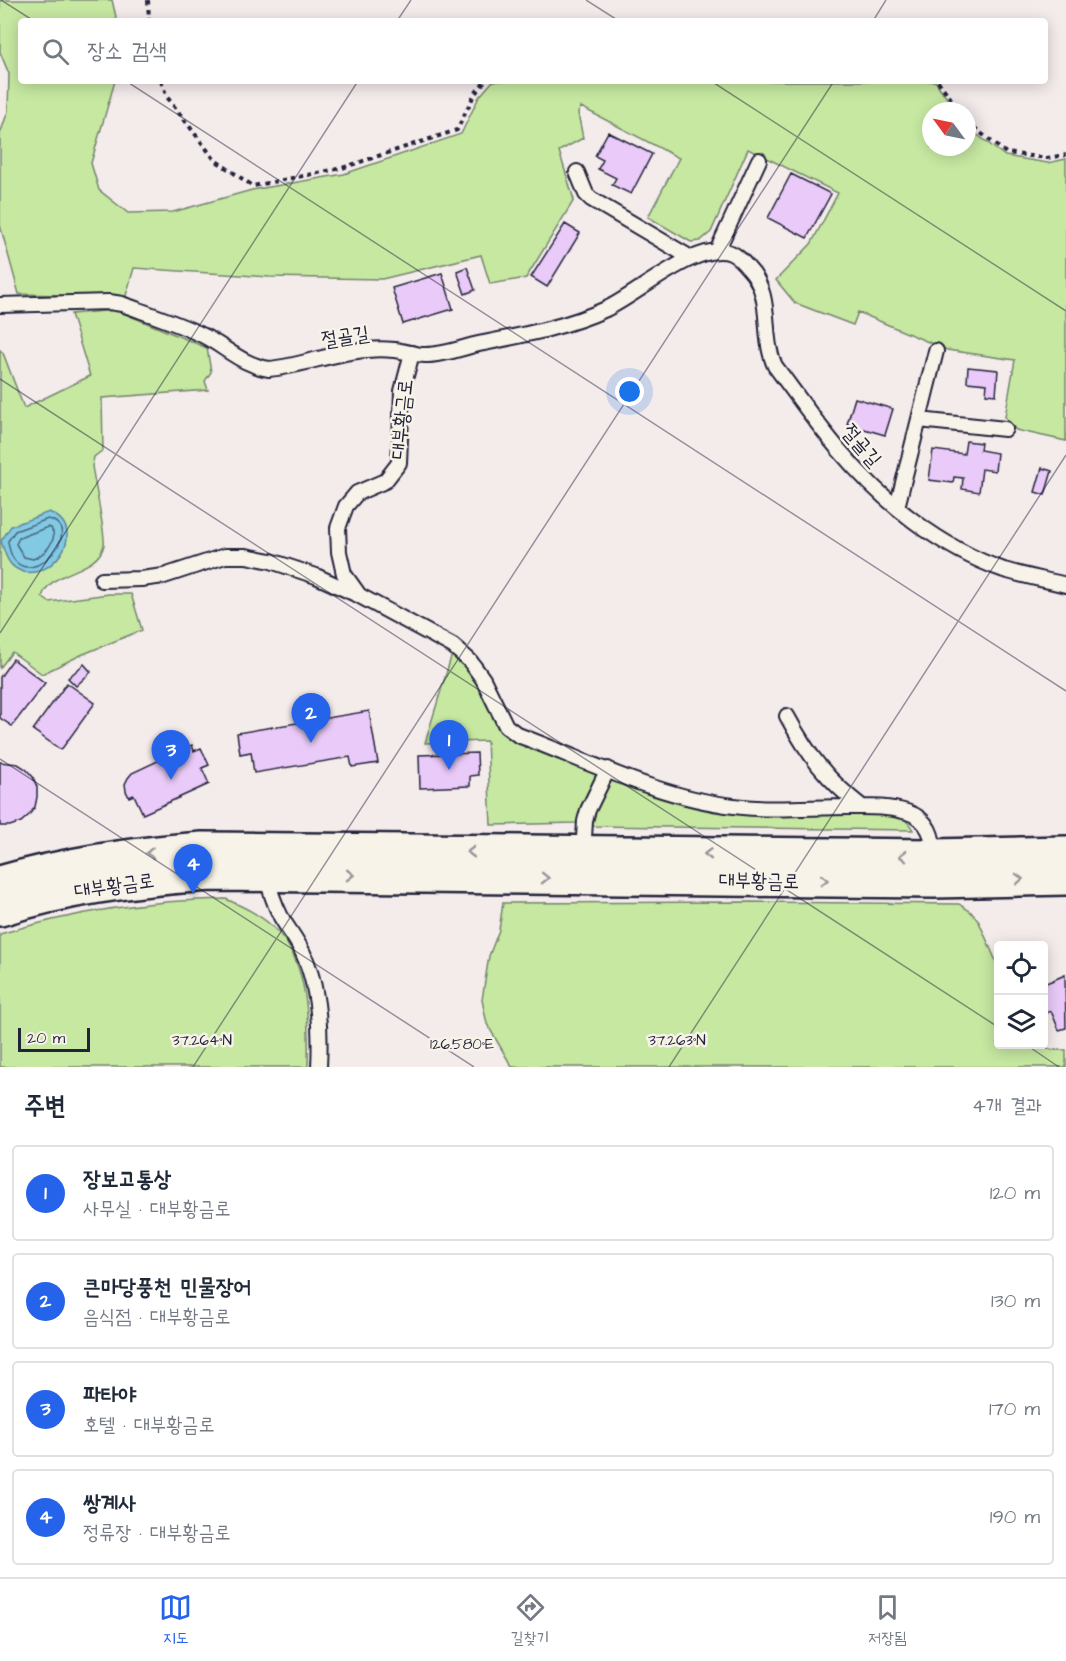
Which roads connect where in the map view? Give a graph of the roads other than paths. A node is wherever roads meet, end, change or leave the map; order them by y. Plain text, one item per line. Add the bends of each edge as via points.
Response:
1 (759, 160) dead end
2 (577, 172) dead end
3 (717, 251) junction
4 (691, 258) junction
5 (0, 305) edge
6 (936, 351) dead end
7 (411, 353) junction
8 (919, 420) junction
9 (1005, 429) dead end
10 (897, 507) junction
11 (102, 580) dead end
12 (1066, 585) edge
13 (360, 596) junction
14 (787, 716) dead end
15 (608, 769) junction
16 (862, 807) junction
17 (1066, 854) edge
18 (263, 862) junction
19 (583, 865) junction
20 (934, 869) junction
21 (1066, 878) edge
22 (0, 883) edge
23 (0, 909) edge
24 (319, 1067) edge

1 - 3 lane
2 - 4 lane via 591,199
3 - 4 lane, 절골길
3 - 10 lane, 절골길 via 731,253 741,260 759,283 764,296 770,356 775,366 838,449
4 - 7 lane, 절골길 via 628,298 583,318 437,354
5 - 7 lane, 절골길 via 122,304 200,334 242,362 269,369 365,350
6 - 8 lane
7 - 13 lane, 대부황금로 via 402,391 399,463 385,481 357,493 346,506 338,528 344,574
8 - 9 lane
8 - 10 lane
10 - 12 lane, 절골길 via 934,534 985,562
11 - 13 lane, 대부황금로 via 164,576 225,556 246,556 316,576
13 - 15 lane, 대부황금로 via 453,646 470,660 506,726 518,735
14 - 16 lane via 819,768
15 - 16 lane, 대부황금로 via 694,799 734,806
15 - 19 lane via 585,821
16 - 20 lane, 대부황금로 via 878,806 918,817 930,828 934,841
17 - 20 main road, 대부황금로
18 - 19 main road, 대부황금로
18 -> 22 main road, 대부황금로 via 202,849 140,853
18 - 23 main road, 대부황금로 via 202,875 85,887
18 - 24 lane via 275,904 311,975 317,1002
19 - 20 main road, 대부황금로
20 -> 21 main road, 대부황금로

